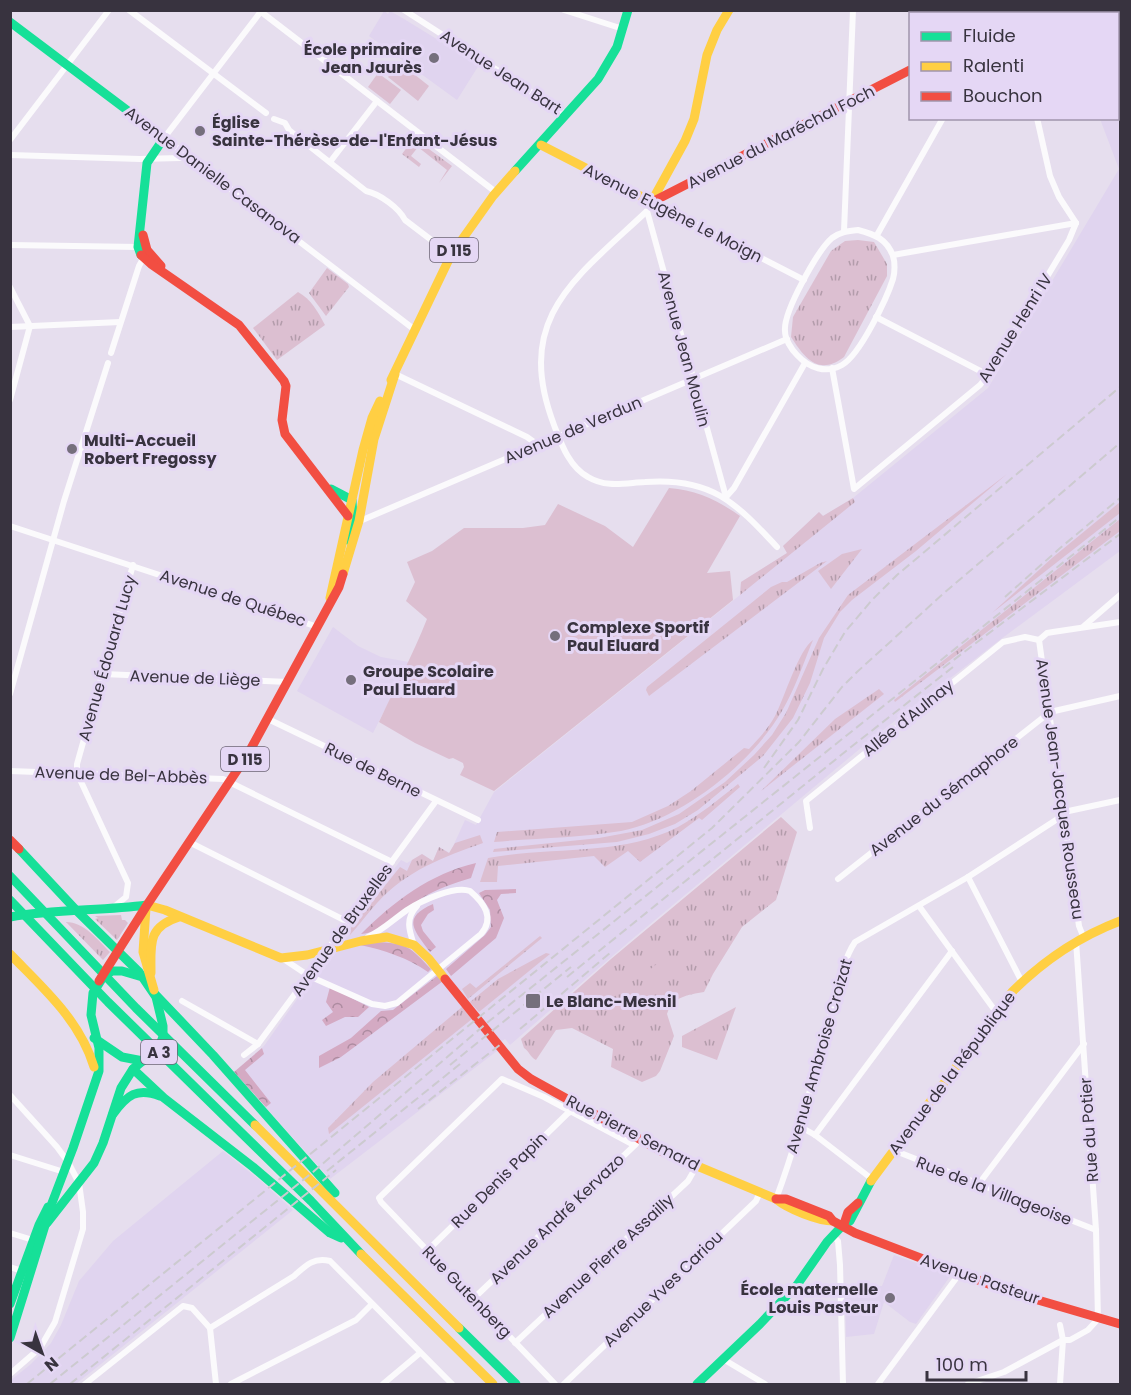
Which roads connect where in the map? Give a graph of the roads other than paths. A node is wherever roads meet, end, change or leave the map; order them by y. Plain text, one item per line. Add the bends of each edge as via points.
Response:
1 (109, 10) edge
2 (129, 10) edge
3 (404, 10) edge
4 (564, 10) edge
5 (628, 10) edge
6 (729, 10) edge
7 (853, 10) edge
8 (261, 11) edge
9 (10, 22) edge
10 (623, 29) junction
11 (67, 65) junction
12 (909, 71) edge
13 (213, 74) junction
14 (377, 101) junction
15 (849, 103) junction
16 (266, 113) dead end
17 (567, 115) junction
18 (273, 119) dead end
19 (942, 120) edge
20 (1037, 120) edge
21 (164, 138) junction
22 (10, 140) edge
23 (541, 145) junction
24 (184, 154) junction
25 (10, 155) edge
26 (148, 159) junction
27 (330, 162) junction
28 (663, 191) junction
29 (497, 193) junction
30 (652, 202) junction
31 (647, 211) junction
32 (1076, 223) junction
33 (844, 231) junction
34 (877, 235) junction
35 (10, 245) edge
36 (143, 250) junction
37 (451, 255) junction
38 (893, 255) junction
39 (804, 280) junction
40 (10, 287) edge
41 (876, 317) junction
42 (120, 322) junction
43 (30, 326) junction
44 (10, 327) edge
45 (415, 330) junction
46 (787, 339) junction
47 (111, 353) dead end
48 (108, 363) dead end
49 (805, 363) junction
50 (832, 368) junction
51 (395, 374) junction
52 (988, 375) junction
53 (692, 379) junction
54 (10, 400) edge
55 (559, 437) junction
56 (538, 445) junction
57 (329, 488) junction
58 (726, 497) junction
59 (352, 500) junction
60 (354, 518) junction
61 (10, 526) edge
62 (53, 539) junction
63 (777, 547) dead end
64 (133, 565) junction
65 (1120, 595) edge
66 (329, 604) junction
67 (1120, 622) edge
68 (318, 627) junction
69 (1084, 627) junction
70 (1039, 640) junction
71 (103, 674) junction
72 (288, 682) junction
73 (10, 694) edge
74 (1120, 696) edge
75 (1050, 712) junction
76 (268, 719) junction
77 (10, 771) edge
78 (77, 773) junction
79 (230, 782) junction
80 (1120, 800) edge
81 (435, 801) junction
82 (1064, 814) junction
83 (478, 820) dead end
84 (810, 828) dead end
85 (10, 838) edge
86 (189, 843) junction
87 (392, 862) junction
88 (10, 876) edge
89 (969, 877) junction
90 (838, 879) dead end
91 (53, 884) junction
92 (10, 900) edge
93 (420, 904) junction
94 (147, 905) junction
95 (919, 906) junction
96 (76, 910) junction
97 (108, 910) junction
98 (10, 915) edge
99 (179, 916) junction
100 (1120, 921) edge
101 (348, 922) junction
102 (1079, 938) junction
103 (361, 941) junction
104 (414, 945) junction
105 (329, 949) junction
106 (117, 951) junction
107 (952, 951) junction
108 (10, 954) edge
109 (281, 958) junction
110 (309, 976) junction
111 (146, 978) junction
112 (99, 981) junction
113 (1022, 982) junction
114 (155, 994) junction
115 (182, 1002) dead end
116 (64, 1012) junction
117 (996, 1012) junction
118 (97, 1039) junction
119 (258, 1044) junction
120 (1084, 1044) junction
121 (244, 1055) dead end
122 (131, 1065) junction
123 (95, 1082) junction
124 (10, 1095) edge
125 (166, 1100) junction
126 (572, 1111) junction
127 (112, 1114) junction
128 (799, 1126) junction
129 (815, 1134) junction
130 (637, 1142) junction
131 (893, 1150) junction
132 (10, 1155) edge
133 (68, 1162) junction
134 (696, 1167) junction
135 (64, 1172) junction
136 (76, 1179) junction
137 (872, 1179) junction
138 (978, 1185) junction
139 (325, 1188) junction
140 (760, 1192) junction
141 (379, 1199) joint
142 (776, 1199) junction
143 (50, 1205) junction
144 (47, 1223) junction
145 (843, 1225) junction
146 (1096, 1230) junction
147 (10, 1233) edge
148 (833, 1236) junction
149 (33, 1240) junction
150 (347, 1240) junction
151 (427, 1251) junction
152 (10, 1267) edge
153 (22, 1270) junction
154 (960, 1274) junction
155 (473, 1299) junction
156 (10, 1304) edge
157 (372, 1304) junction
158 (1098, 1319) junction
159 (1120, 1324) edge
160 (1060, 1325) dead end
161 (210, 1328) junction
162 (10, 1338) edge
163 (1063, 1340) junction
164 (515, 1342) junction
165 (420, 1353) junction
166 (723, 1359) junction
167 (10, 1374) edge
168 (386, 1382) edge
169 (85, 1384) edge
170 (216, 1384) edge
171 (231, 1384) edge
172 (452, 1384) edge
173 (493, 1384) edge
174 (516, 1384) edge
175 (555, 1384) edge
176 (564, 1384) edge
177 (697, 1384) edge
178 (765, 1384) edge
179 (843, 1384) edge
180 (878, 1384) edge
181 (968, 1384) edge
182 (1060, 1384) edge

1 - 11 street
2 - 13 street
3 - 17 street, Avenue Jean Bart
4 - 10 street
5 - 10 main road, D 115
6 - 28 main road via 707,55 694,119
7 - 15 street
8 - 13 street
8 - 14 street
9 - 11 main road, Avenue Danielle Casanova
10 - 17 main road, D 115 via 607,67
11 - 21 main road, Avenue Danielle Casanova
11 - 22 street
12 - 15 main road, Avenue du Maréchal Foch
13 - 16 street
13 - 21 street
14 - 27 street
14 - 29 street
15 - 28 main road, Avenue du Maréchal Foch
15 - 33 street
17 - 23 main road, D 115
18 - 27 street via 285,123
19 - 34 street
20 - 32 street via 1050,176
21 - 24 street, Avenue Danielle Casanova
21 - 26 main road
23 - 29 main road, D 115
23 - 30 main road, Avenue Eugène Le Moign
24 - 26 street via 180,158
24 - 45 street, Avenue Danielle Casanova
25 - 26 street
26 - 36 main road
27 - 37 street
28 - 30 main road
29 - 37 main road, D 115
30 - 31 street
30 - 39 street, Avenue Eugène Le Moign
31 - 53 street, Avenue Jean Moulin
31 - 55 street via 591,263 562,296 549,318 540,351 541,371 544,394
32 - 38 street
32 - 52 street, Avenue Henri IV
33 - 34 street
33 - 39 street via 822,248
34 - 38 street
35 - 36 street
36 - 42 street
36 - 57 main road via 173,279 239,325 284,381 285,434
37 - 45 main road, D 115
38 - 41 street via 894,278
39 - 46 street via 787,315
40 - 43 street
41 - 50 street via 854,354 844,365
41 - 52 street
42 - 43 street
42 - 47 street
43 - 44 street
43 - 54 street
45 - 51 main road, D 115
46 - 49 street
46 - 53 street, Avenue de Verdun
48 - 62 street
49 - 50 street via 825,370
49 - 58 street
50 - 52 street, Avenue Henri IV via 854,489
51 - 56 street
51 - 59 main road, D 115 via 372,418
51 - 60 main road, D 115
53 - 55 street, Avenue de Verdun
53 - 58 street, Avenue Jean Moulin
55 - 56 street, Avenue de Verdun
55 - 58 street via 572,463 586,477 599,482 611,485 669,480
56 - 60 street, Avenue de Verdun
57 - 59 main road
57 - 60 main road
58 - 63 street
59 - 60 main road, D 115
60 - 66 main road, D 115 via 331,586
60 - 66 main road, D 115 via 345,569
61 - 62 street, Avenue de Québec
62 - 64 street, Avenue de Québec
62 - 73 street
64 - 68 street, Avenue de Québec
64 - 71 street, Avenue Édouard Lucy
65 - 69 street
66 - 68 main road, D 115
67 - 69 street
68 - 72 main road, D 115
69 - 70 street via 1047,633
70 - 75 street, Avenue Jean-Jacques Rousseau
70 - 84 street, Allée d'Aulnay via 1025,637 1003,642 806,801
71 - 72 street, Avenue de Liège
71 - 78 street, Avenue Édouard Lucy
72 - 76 main road, D 115
74 - 75 street
75 - 82 street, Avenue Jean-Jacques Rousseau
75 - 90 street, Avenue du Sémaphore
76 - 79 main road, D 115
76 - 81 street, Rue de Berne
77 - 78 street, Avenue de Bel-Abbès
78 - 79 street, Avenue de Bel-Abbès
78 - 97 street via 128,883 126,897
79 - 86 main road, D 115
79 - 87 street, Avenue de Bel-Abbès
80 - 82 street, Avenue Ambroise Croizat
81 - 83 street, Rue de Berne
81 - 87 street, Avenue de Bruxelles
82 - 89 street, Avenue Ambroise Croizat
82 - 102 street, Avenue Jean-Jacques Rousseau
85 - 91 main road
86 - 94 main road, D 115
86 - 101 street
87 - 101 street, Avenue de Bruxelles
88 - 139 main road, A 3 via 136,1008
89 - 95 street, Avenue Ambroise Croizat
89 - 113 street
91 - 96 main road
91 - 97 main road via 83,904
92 - 150 main road, A 3
93 - 103 street
93 - 104 street via 410,915 408,925
93 - 110 street via 456,889 466,889 486,911 488,923 481,934 389,1006 372,1004
94 - 97 main road
94 - 99 main road
94 - 106 main road, D 115
94 - 111 main road, D 115 via 143,952
95 - 107 street
95 - 128 street, Avenue Ambroise Croizat via 855,942 850,949
96 - 97 main road
96 - 98 main road
96 - 106 main road
99 - 109 main road
99 - 111 main road via 157,926
100 - 102 main road, Avenue de la République
101 - 105 street, Avenue de Bruxelles
102 - 113 main road, Avenue de la République
102 - 120 street, Rue du Potier
103 - 104 main road via 387,937
103 - 105 main road
104 - 130 main road, Rue Pierre Semard via 429,958 518,1069
105 - 109 main road
105 - 110 street, Avenue de Bruxelles
106 - 111 main road
106 - 112 main road, D 115
107 - 117 street
107 - 129 street
108 - 116 main road
109 - 110 street
110 - 119 street, Avenue de Bruxelles
111 - 112 main road via 127,970 111,970
111 - 114 main road, D 115
112 - 118 main road via 90,1009
113 - 117 main road, Avenue de la République
114 - 122 main road via 164,1038 154,1053
114 - 139 main road via 213,1054
115 - 119 street
116 - 118 main road
116 - 123 main road via 92,1054
117 - 131 main road, Avenue de la République
118 - 122 main road
118 - 123 main road via 99,1070
119 - 121 street, Avenue de Bruxelles
120 - 138 street
120 - 146 street, Rue du Potier
122 - 125 main road
122 - 127 main road
123 - 133 main road
124 - 133 street
125 - 127 main road via 150,1092 133,1094
125 - 150 main road via 330,1233
126 - 130 street, Rue Pierre Semard
126 - 141 street, Rue Pierre Semard via 502,1079
126 - 151 street, Rue Denis Papin
127 - 136 main road via 99,1152
128 - 129 street
128 - 142 street, Avenue Ambroise Croizat
129 - 137 street
130 - 134 main road, Rue Pierre Semard
130 - 155 street, Avenue André Kervazo
131 - 137 main road, Avenue de la République
131 - 138 street, Rue de la Villageoise
132 - 135 street
133 - 135 main road
133 - 136 street
134 - 140 main road, Rue Pierre Semard
134 - 164 street, Avenue Pierre Assailly via 688,1181
135 - 136 street
135 - 143 main road
136 - 144 main road
136 - 167 street via 83,1229 55,1322 40,1348
137 - 145 main road, Avenue de la République via 844,1217
138 - 146 street, Rue de la Villageoise
139 - 174 main road via 336,1194 338,1209
140 - 142 main road, Rue Pierre Semard
140 - 176 street, Avenue Yves Cariou via 756,1201
141 - 151 street, Rue Gutenberg
142 - 145 main road, Rue Pierre Semard via 783,1205
143 - 144 main road
143 - 149 main road
144 - 162 main road
145 - 148 main road, Avenue de la République
145 - 154 main road, Avenue Pasteur
146 - 158 street, Rue du Potier
147 - 149 street
148 - 166 main road, Avenue de la République via 796,1287
148 - 179 street via 838,1241 840,1265
149 - 153 main road
150 - 173 main road, A 3
151 - 155 street, Rue Gutenberg
152 - 153 street
153 - 156 main road
154 - 158 main road, Avenue Pasteur
154 - 180 street
155 - 164 street, Rue Gutenberg
157 - 161 street via 330,1261 321,1258
157 - 165 street
157 - 171 street via 356,1320
158 - 159 main road, Avenue Pasteur
158 - 163 street via 1088,1330
160 - 163 street
161 - 169 street via 192,1308 183,1306
161 - 170 street
163 - 181 street via 1013,1368
163 - 182 street
164 - 175 street, Rue Gutenberg
165 - 168 street
165 - 172 street
166 - 177 main road, Avenue de la République
166 - 178 street

